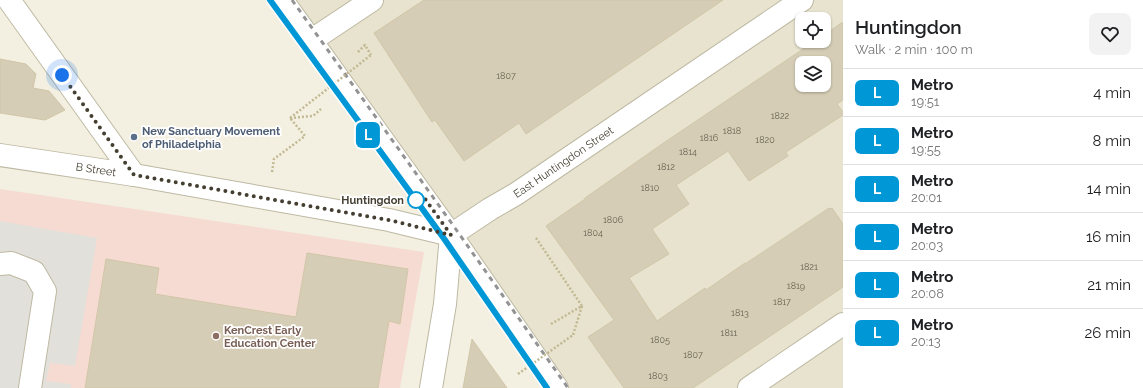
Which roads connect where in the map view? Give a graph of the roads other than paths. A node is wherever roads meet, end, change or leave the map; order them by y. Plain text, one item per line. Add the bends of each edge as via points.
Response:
1 (9, 0) edge
2 (282, 0) edge
3 (372, 0) edge
4 (802, 0) edge
5 (312, 40) junction
6 (0, 155) edge
7 (134, 175) junction
8 (451, 235) junction
9 (0, 264) edge
10 (843, 324) edge
11 (30, 388) edge
12 (432, 388) edge
13 (557, 388) edge
14 (749, 388) edge

1 - 7 street
2 - 5 street
3 - 5 street
4 - 8 street, East Huntingdon Street via 516,194
5 - 8 street
6 - 7 street, B Street
7 - 8 street, B Street via 389,220
8 - 12 street via 445,304
8 - 13 street
9 - 11 street via 11,263 34,272 45,291
10 - 14 street

